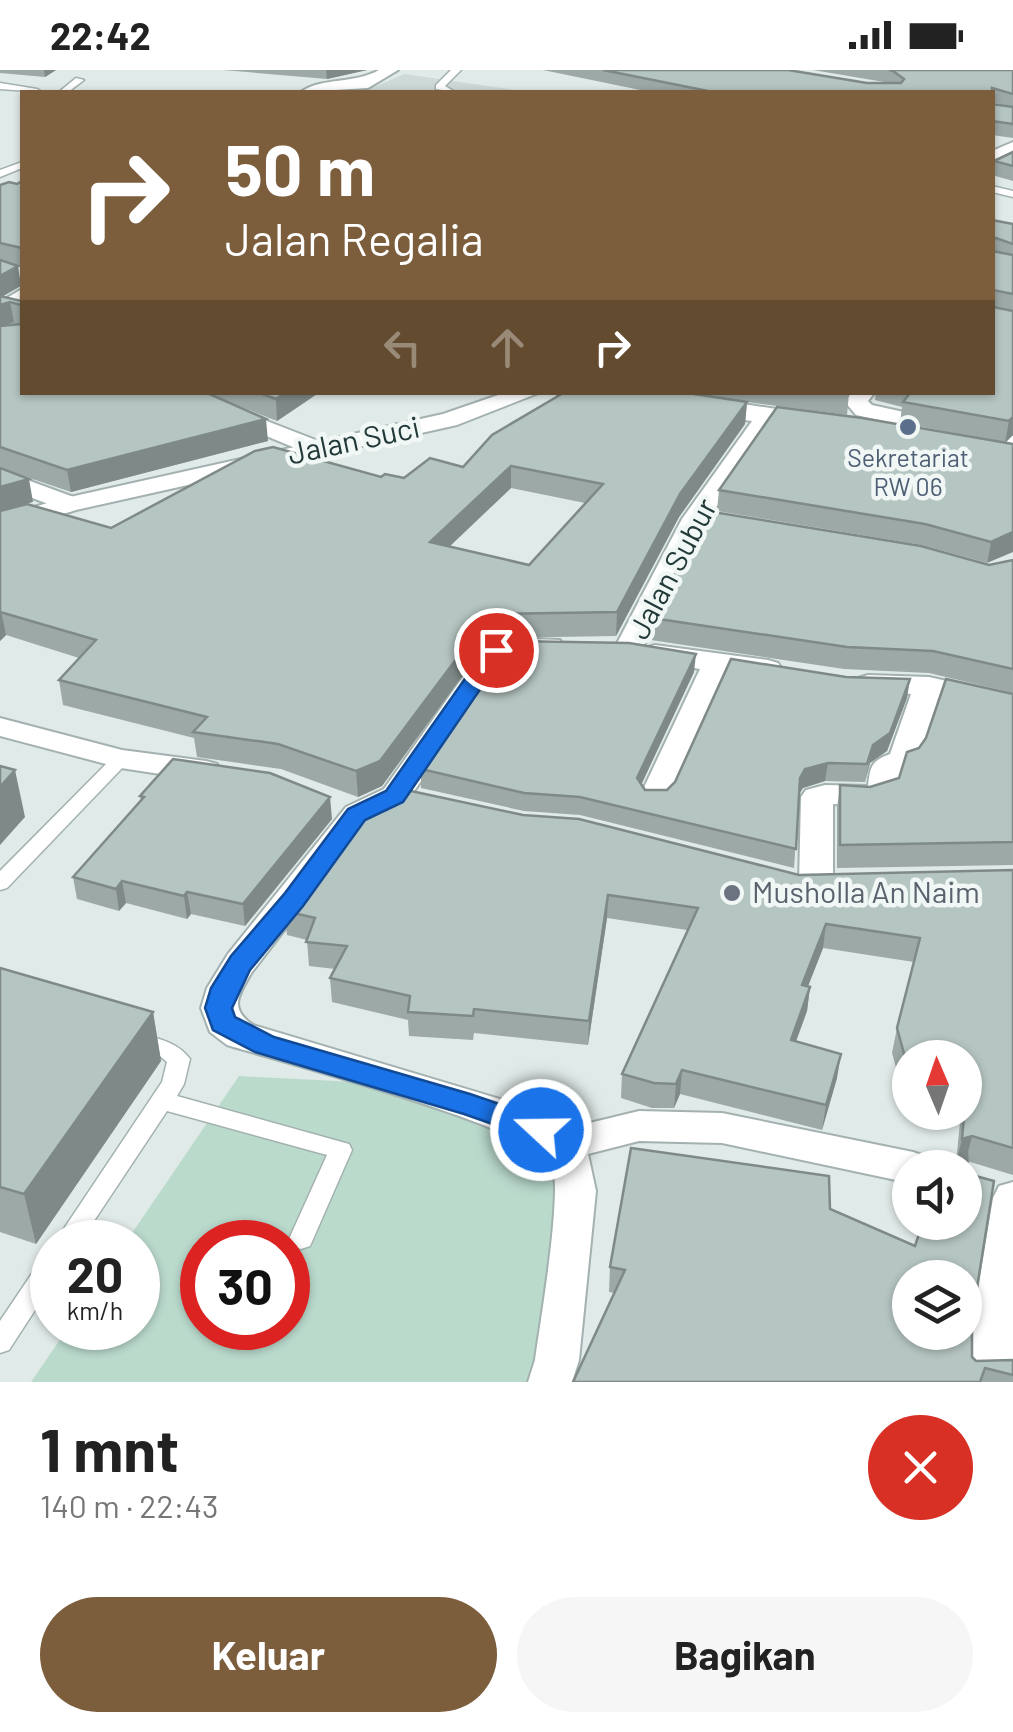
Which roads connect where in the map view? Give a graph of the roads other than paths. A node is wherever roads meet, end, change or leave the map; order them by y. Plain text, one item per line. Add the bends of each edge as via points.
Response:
1 (390, 70) edge
2 (456, 70) edge
3 (78, 80) dead end
4 (0, 86) edge
5 (25, 90) edge
6 (65, 90) edge
7 (321, 90) edge
8 (446, 90) edge
9 (20, 297) edge
10 (19, 324) edge
11 (178, 395) edge
12 (521, 395) edge
13 (650, 395) edge
14 (862, 395) edge
15 (766, 417) junction
16 (930, 432) junction
17 (1013, 443) edge
18 (318, 449) junction
19 (1013, 454) edge
20 (0, 477) edge
21 (70, 504) junction
22 (695, 519) junction
23 (0, 525) edge
24 (731, 525) edge
25 (628, 649) junction
26 (718, 661) junction
27 (792, 673) edge
28 (844, 682) edge
29 (929, 686) junction
30 (1013, 705) edge
31 (0, 728) edge
32 (121, 759) junction
33 (240, 776) edge
34 (395, 796) junction
35 (655, 798) edge
36 (428, 804) edge
37 (780, 879) edge
38 (852, 882) edge
39 (0, 883) edge
40 (816, 883) junction
41 (110, 1033) edge
42 (162, 1102) junction
43 (564, 1146) junction
44 (892, 1164) edge
45 (1002, 1192) edge
46 (82, 1220) edge
47 (309, 1220) edge
48 (30, 1297) edge
49 (0, 1342) edge
50 (550, 1382) edge
51 (991, 1382) edge

1 - 7 street via 368,82
2 - 8 lane via 439,87
3 - 6 lane
4 - 5 lane
9 - 10 street via 6,307
11 - 18 street
12 - 18 street, Jalan Suci via 449,420
13 - 15 street
14 - 16 street via 856,402 864,410
15 - 16 street
15 - 22 street, Jalan Subur
16 - 17 street
16 - 19 street
18 - 21 street, Jalan Suci
20 - 21 street
21 - 23 street, Jalan Suci
22 - 24 street
22 - 25 street, Jalan Subur
25 - 26 street, Jalan Subur
25 - 34 street via 496,650
26 - 27 street, Jalan Subur
26 - 35 street
28 - 29 street
29 - 30 street
29 - 40 street via 903,760 885,766 883,791 817,797
31 - 32 street
32 - 33 street
32 - 39 lane
34 - 36 street
34 - 43 street via 340,806 294,900 224,988 218,1008 223,1023 264,1044 506,1116
37 - 40 street
38 - 40 street
41 - 42 lane via 179,1058
42 - 46 lane
42 - 47 lane via 341,1150
43 - 44 street via 639,1126 722,1128
43 - 50 street via 576,1164 576,1191
45 - 51 street
48 - 49 lane

